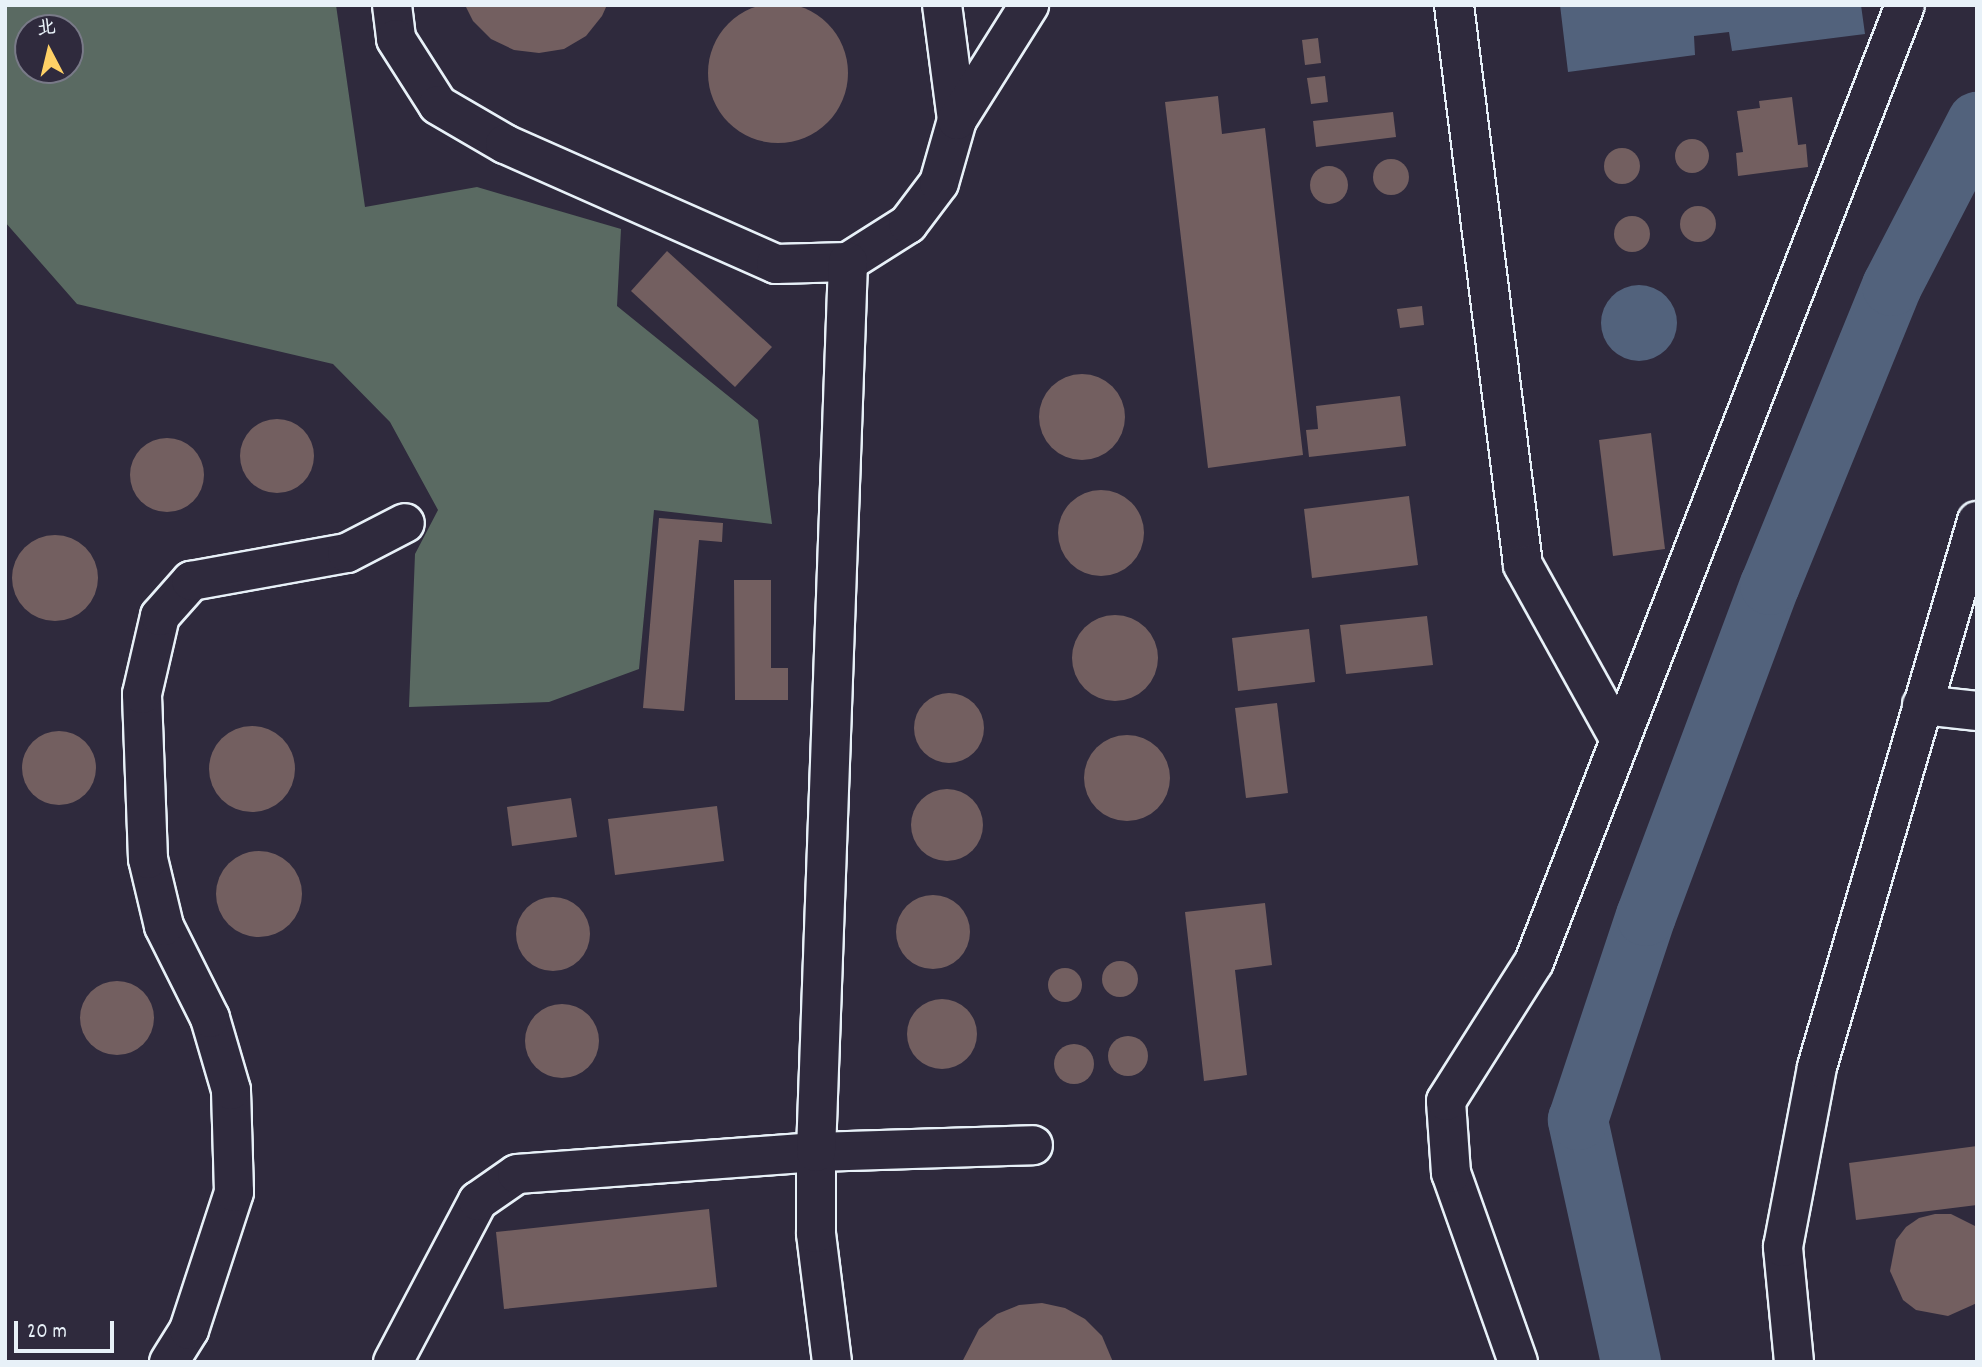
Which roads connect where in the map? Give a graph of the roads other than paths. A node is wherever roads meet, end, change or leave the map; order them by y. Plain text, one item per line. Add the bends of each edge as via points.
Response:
1 (392, 5) edge
2 (942, 5) edge
3 (1029, 5) edge
4 (1454, 5) edge
5 (1905, 5) edge
6 (957, 120) junction
7 (848, 262) junction
8 (1977, 520) edge
9 (405, 523) dead end
10 (1922, 705) junction
11 (1977, 711) edge
12 (1620, 740) junction
13 (1033, 1145) dead end
14 (816, 1152) junction
15 (478, 1201) junction
16 (169, 1362) edge
17 (393, 1362) edge
18 (421, 1362) edge
19 (832, 1362) edge
20 (1518, 1362) edge
21 (1794, 1362) edge

1 - 7 street via 396,39 438,105 505,144 776,264
2 - 6 street
3 - 6 street
4 - 12 street via 1523,565
5 - 12 street
6 - 7 street via 939,183 908,225
7 - 14 street
8 - 10 street
9 - 16 street via 346,553 191,581 160,616 142,694 148,859 164,926 210,1018 231,1090 234,1192 189,1330
10 - 11 street
10 - 21 street via 1817,1067 1783,1247
12 - 20 street via 1534,962 1446,1101 1451,1173
13 - 14 street
14 - 15 street via 517,1174
14 - 19 street via 816,1233
15 - 17 street
15 - 18 street

